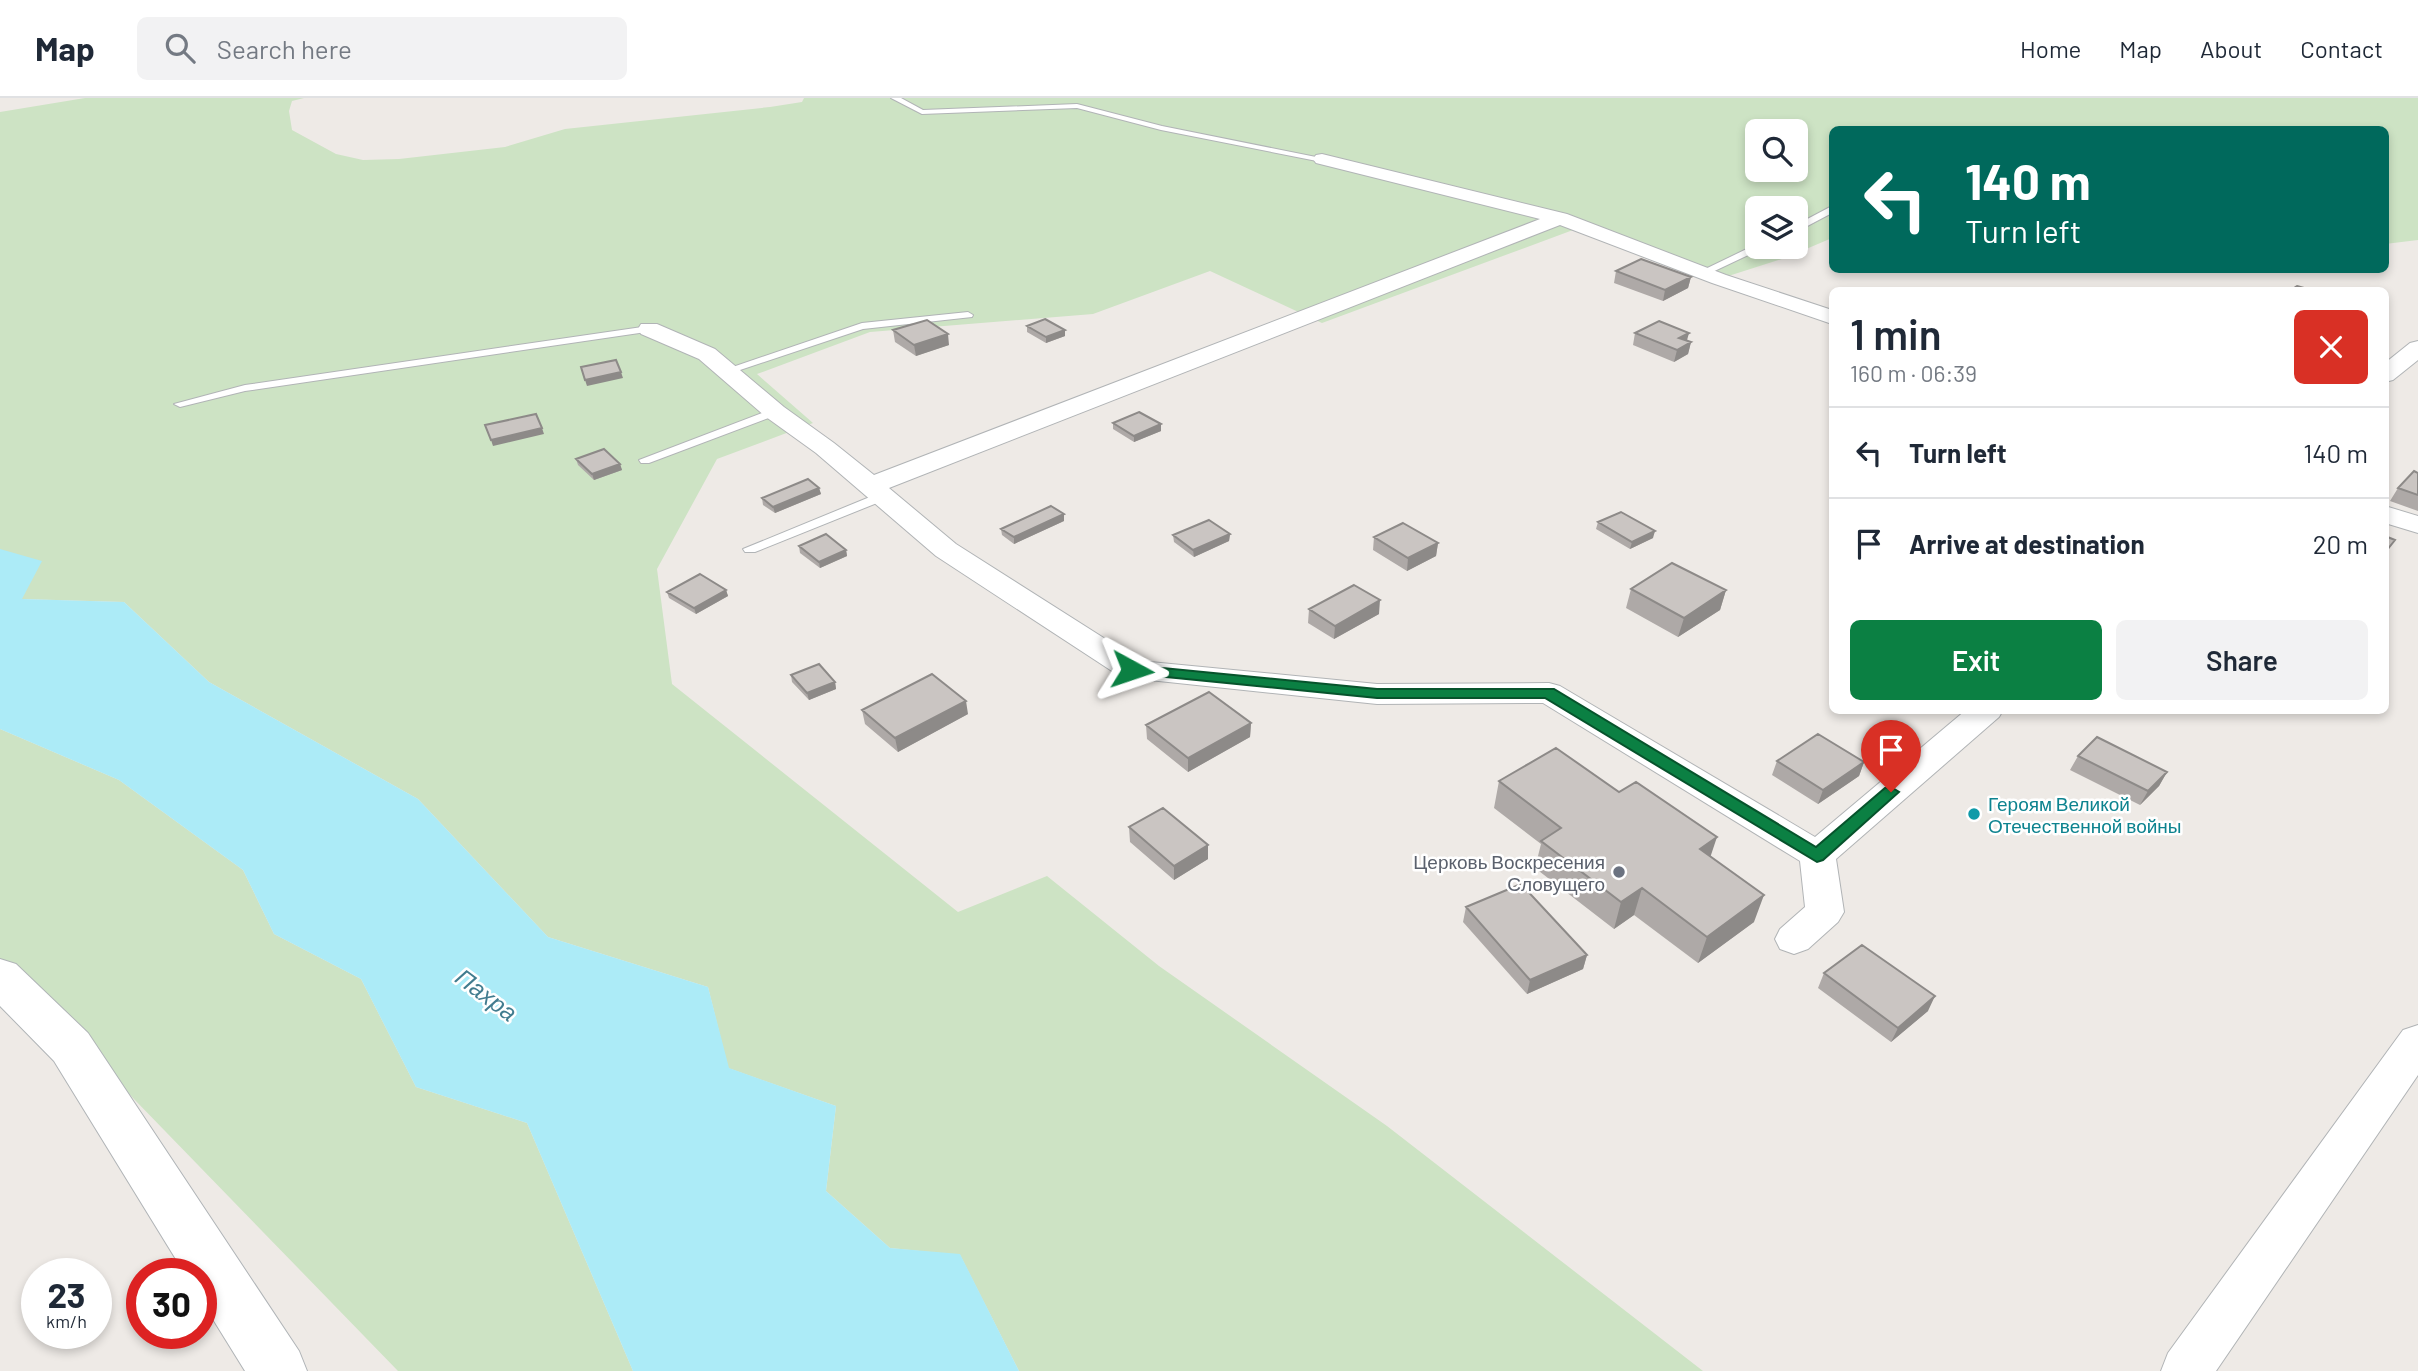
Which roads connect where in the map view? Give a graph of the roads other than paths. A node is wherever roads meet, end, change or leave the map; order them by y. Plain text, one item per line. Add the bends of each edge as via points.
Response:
1 (895, 98) edge
2 (1322, 159) joint
3 (1829, 211) edge
4 (1560, 218) junction
5 (1808, 222) edge
6 (1745, 253) edge
7 (1702, 273) junction
8 (968, 315) dead end
9 (1829, 316) edge
10 (649, 329) joint
11 (2418, 348) edge
12 (727, 372) junction
13 (2389, 372) edge
14 (180, 404) dead end
15 (775, 412) junction
16 (645, 460) dead end
17 (876, 491) junction
18 (2389, 515) edge
19 (2418, 525) edge
20 (750, 550) dead end
21 (1981, 714) edge
22 (1817, 855) junction
23 (1794, 939) dead end
24 (0, 977) edge
25 (2418, 1042) edge
26 (278, 1371) edge
27 (2186, 1371) edge

1 - 2 lane via 922,111 1077,106 1161,128
2 - 4 street
3 - 5 lane
4 - 7 street
4 - 17 street
6 - 7 lane
7 - 9 street
8 - 12 lane via 862,326
10 - 12 street via 707,354
10 - 14 lane via 299,379
11 - 13 street
12 - 15 street
15 - 16 lane
15 - 17 street
17 - 20 lane
17 - 22 street via 946,550 1132,670 1377,694 1549,693
18 - 19 street
21 - 22 street
22 - 23 street via 1825,912
24 - 26 street via 71,1047
25 - 27 street

